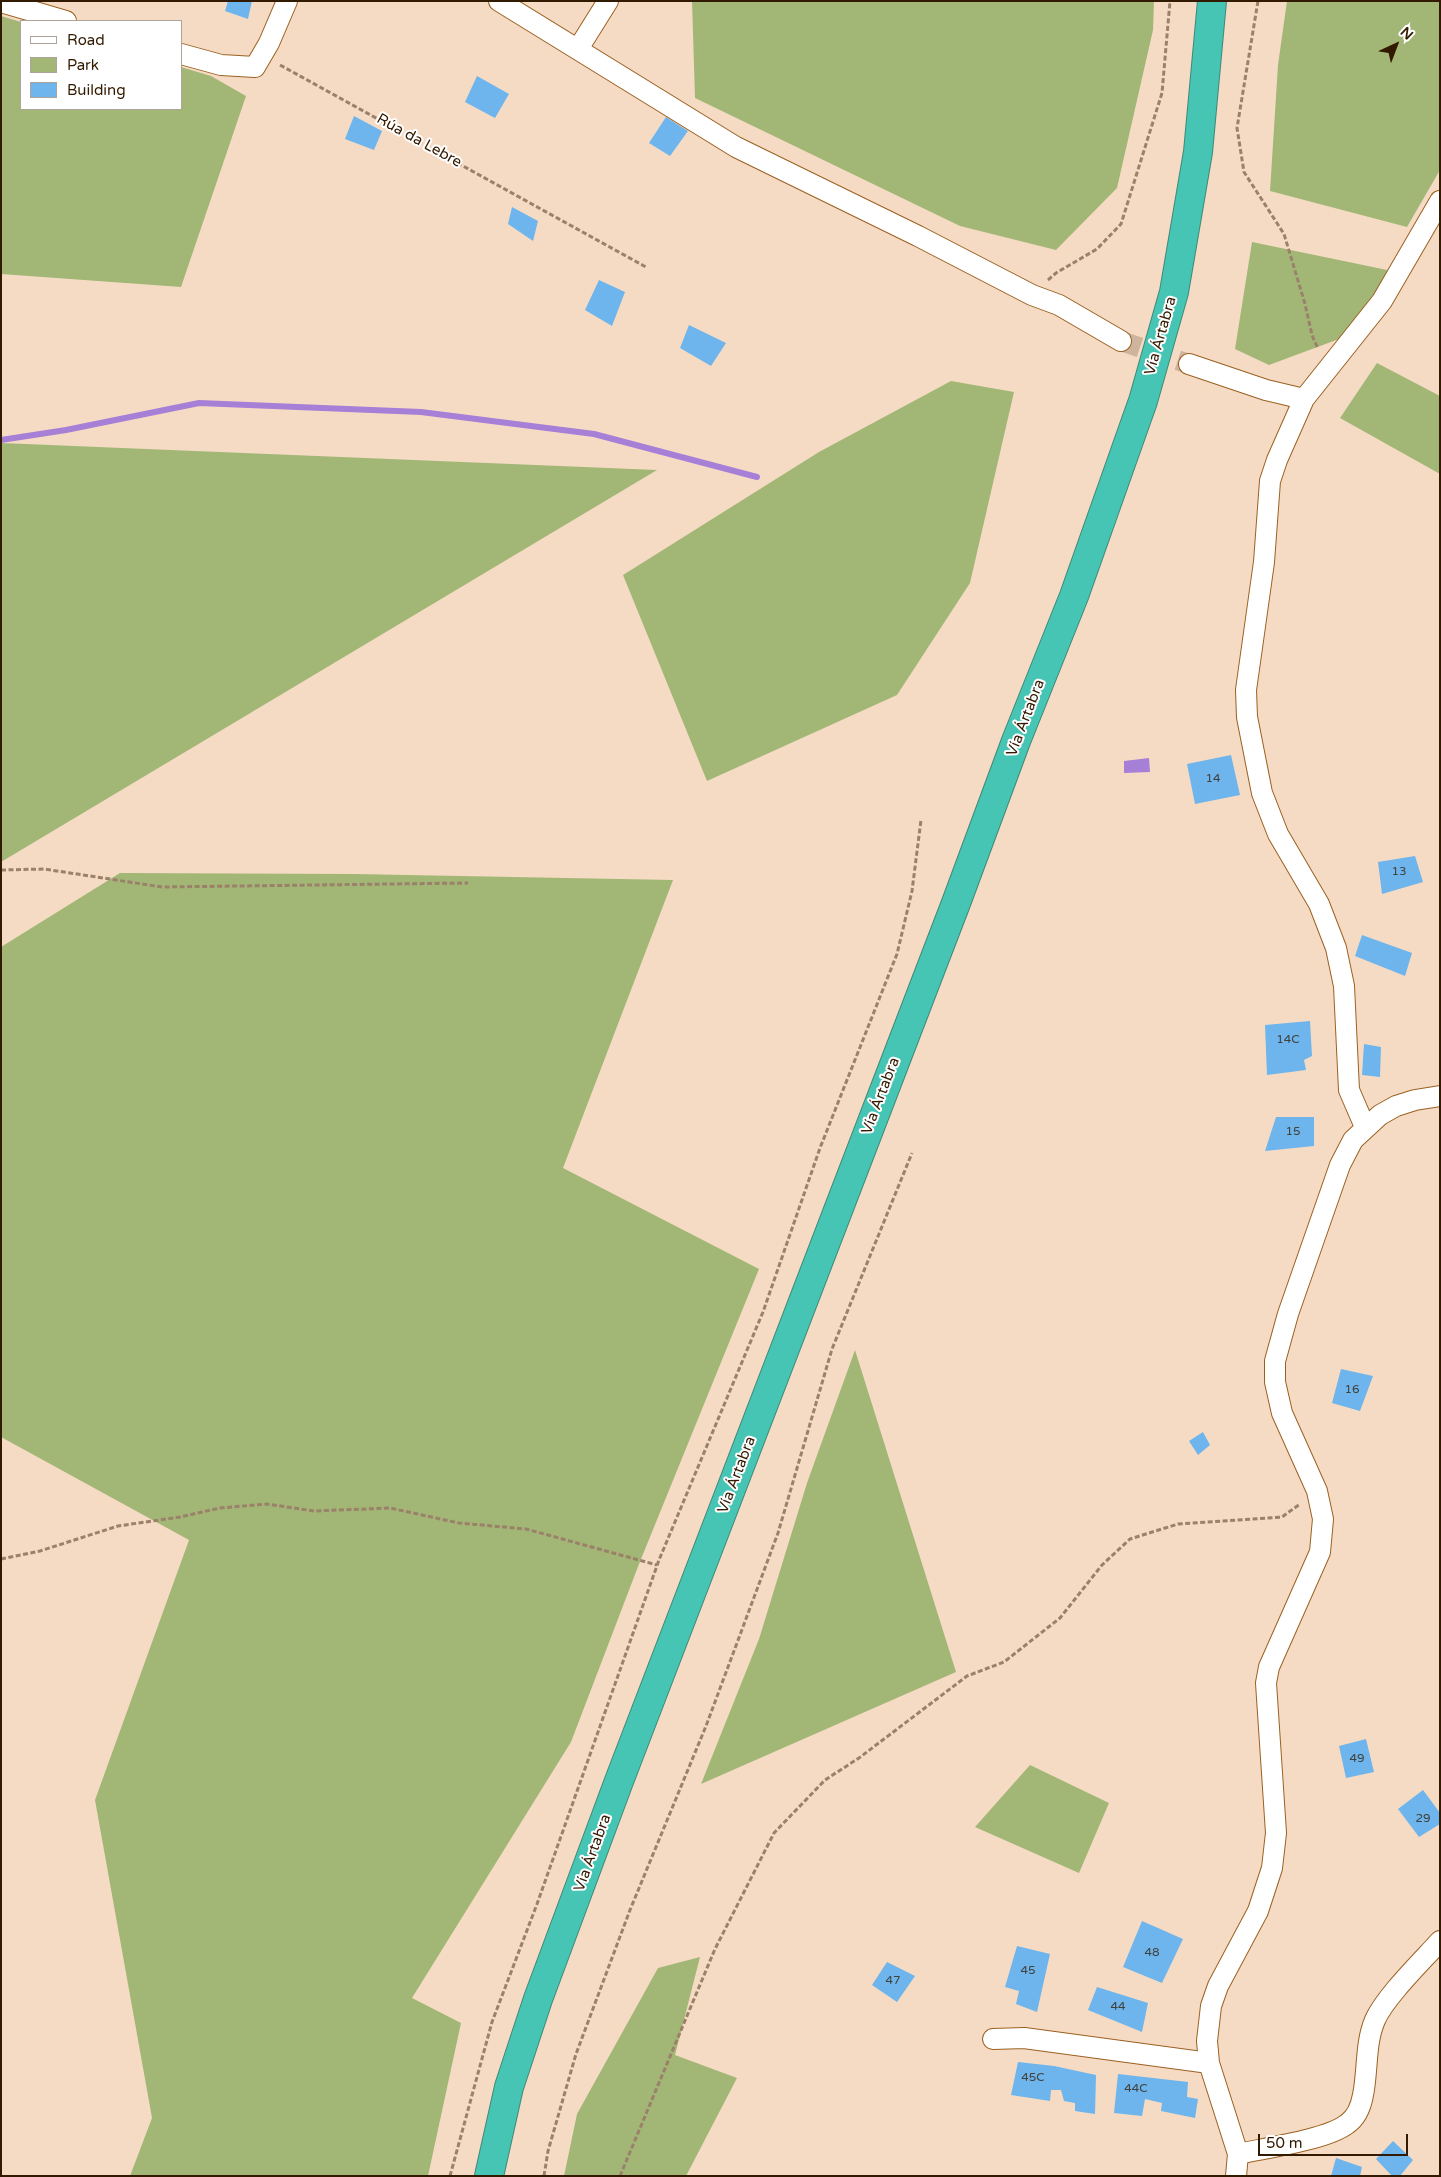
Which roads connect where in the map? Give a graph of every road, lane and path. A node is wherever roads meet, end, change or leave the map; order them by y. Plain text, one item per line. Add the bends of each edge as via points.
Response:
1 (287, 1) edge
2 (499, 1) edge
3 (608, 1) edge
4 (1170, 1) edge
5 (1212, 1) edge
6 (1258, 1) edge
7 (1, 2) edge
8 (63, 20) edge
9 (578, 49) junction
10 (182, 54) edge
11 (255, 66) junction
12 (1440, 201) edge
13 (646, 267) dead end
14 (1032, 295) junction
15 (1121, 341) tunnel mouth
16 (1189, 364) tunnel mouth
17 (1328, 371) junction
18 (1304, 399) junction
19 (921, 820) dead end
20 (1, 870) edge
21 (468, 883) dead end
22 (1440, 1096) edge
23 (1365, 1127) junction
24 (912, 1153) dead end
25 (1317, 1491) junction
26 (1, 1559) edge
27 (657, 1565) junction
28 (1440, 1941) edge
29 (993, 2039) dead end
30 (1209, 2063) junction
31 (1238, 2154) junction
32 (450, 2176) edge
33 (489, 2176) edge
34 (544, 2176) edge
35 (620, 2176) edge
36 (1236, 2176) edge

1 - 11 street
2 - 9 street
3 - 9 street
4 - 14 path via 1162,93 1121,224 1097,249 1056,273
5 - 33 highway, Vía Ártabra via 1198,152 1174,292 1143,401 1074,596 538,1999 509,2087
6 - 17 path via 1237,128 1244,172 1284,234 1312,335
7 - 8 street
9 - 14 street via 736,146
10 - 11 street via 221,65
11 - 13 path, Rúa da Lebre via 282,65
12 - 17 street via 1382,301
14 - 15 street via 1059,305
16 - 18 street
17 - 18 street
18 - 23 street via 1270,481 1264,562 1246,690 1247,717 1268,810 1278,834 1319,904 1336,948 1344,986 1349,1090
19 - 27 path via 912,891 897,954 820,1148 763,1312
20 - 21 path via 44,870 162,887
22 - 23 street via 1396,1106
23 - 25 street via 1340,1165 1288,1314 1275,1362 1275,1382 1282,1413
24 - 34 path via 832,1349 778,1533 706,1726 630,1910 576,2054
25 - 30 street via 1323,1519 1320,1552 1269,1667 1266,1683 1276,1834 1272,1868 1258,1911 1218,1986 1211,2006 1207,2041
25 - 35 path via 1282,1517 1178,1524 1130,1539 1102,1565 1060,1618 1004,1662 967,1676 825,1780 774,1833 715,1949
26 - 27 path via 40,1551 118,1526 220,1508 267,1504 314,1511 390,1508 459,1523 526,1529
27 - 32 path via 492,2022
28 - 31 street via 1387,2002 1376,2020 1370,2038 1363,2097 1358,2112 1348,2124 1331,2134
29 - 30 street via 1024,2038
30 - 31 street
31 - 36 street

